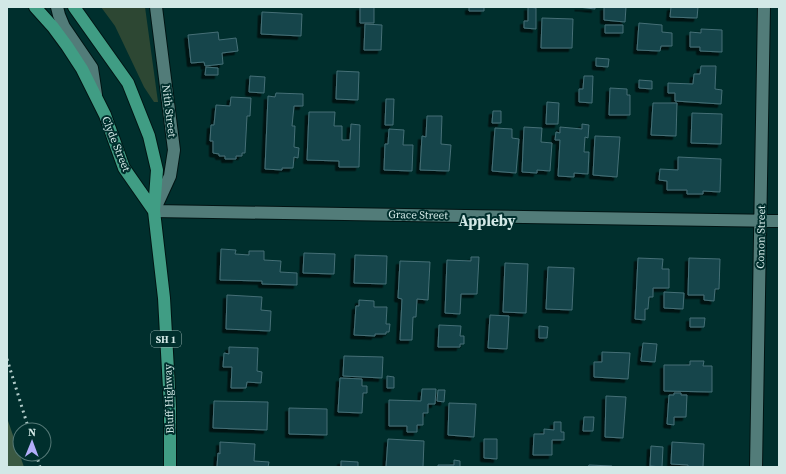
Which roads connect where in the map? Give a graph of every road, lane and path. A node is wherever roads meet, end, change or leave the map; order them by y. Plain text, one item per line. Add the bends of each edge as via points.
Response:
1 (35, 7) edge
2 (57, 7) edge
3 (74, 7) edge
4 (156, 7) edge
5 (764, 7) edge
6 (96, 97) junction
7 (154, 211) junction
8 (761, 221) junction
9 (779, 221) edge
10 (170, 467) edge
11 (756, 467) edge

1 - 6 highway, Clyde Street / SH 1 via 67,46
2 - 6 street via 58,16 64,27 92,68
3 - 7 highway, SH 1 via 128,83 148,136 157,170
4 - 7 street, Nith Street via 174,150 170,176
5 - 8 street, Conon Street
6 - 7 highway, Clyde Street / SH 1 via 124,168
7 - 8 street, Grace Street
7 - 10 highway, Bluff Highway / SH 1 via 164,298 170,407
8 - 9 street, Grace Street
8 - 11 street, Conon Street

